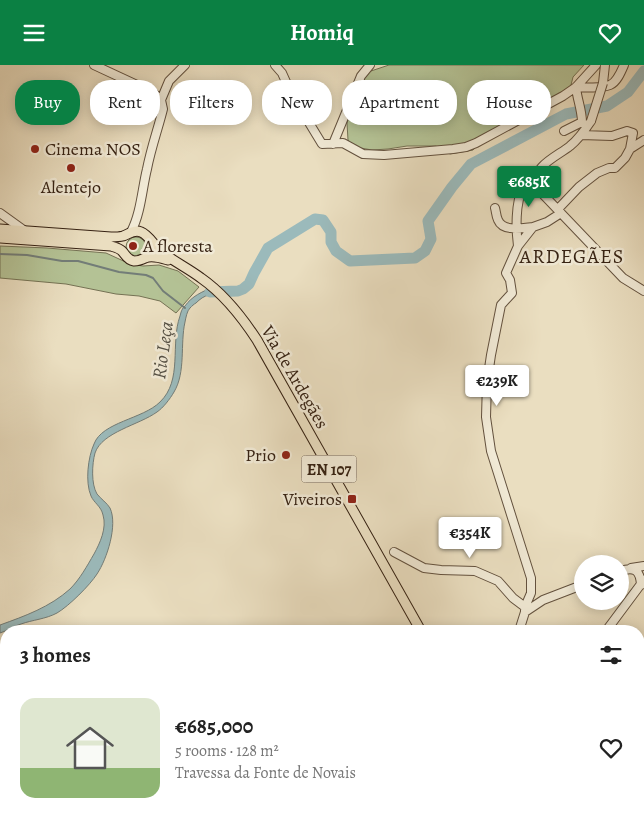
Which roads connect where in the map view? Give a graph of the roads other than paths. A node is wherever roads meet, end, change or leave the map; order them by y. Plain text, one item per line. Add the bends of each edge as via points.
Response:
1 (94, 65) edge
2 (185, 65) edge
3 (275, 65) edge
4 (370, 65) edge
5 (596, 65) edge
6 (605, 65) edge
7 (624, 65) edge
8 (576, 87) junction
9 (161, 100) junction
10 (564, 131) dead end
11 (581, 135) junction
12 (644, 140) edge
13 (334, 144) junction
14 (630, 149) junction
15 (535, 178) junction
16 (495, 207) dead end
17 (560, 211) junction
18 (0, 213) edge
19 (532, 227) junction
20 (517, 228) junction
21 (0, 229) edge
22 (24, 231) junction
23 (128, 234) junction
24 (0, 237) edge
25 (150, 241) junction
26 (518, 246) junction
27 (122, 251) junction
28 (146, 257) junction
29 (178, 263) junction
30 (644, 291) edge
31 (394, 552) dead end
32 (644, 566) edge
33 (633, 569) junction
34 (629, 570) edge
35 (642, 583) edge
36 (574, 588) edge
37 (525, 609) junction
38 (418, 625) edge
39 (521, 625) edge
40 (610, 625) edge

1 - 9 street via 152,92
2 - 9 street via 170,81
3 - 13 street via 322,145
4 - 13 street via 361,75
5 - 8 street
6 - 11 street, bridge via 591,121
7 - 8 street via 610,85
8 - 10 street via 582,122
8 - 13 street via 466,147 384,155 363,154 343,143
9 - 23 street via 163,109 138,215
11 - 14 street via 612,136 627,131 633,133
11 - 15 street via 541,168
12 - 14 street
14 - 17 street via 615,167 597,173 579,187
15 - 17 street via 536,187
15 - 20 street via 530,178 522,189
16 - 20 street via 498,222 504,227
17 - 19 street via 547,222
17 - 30 street via 623,278
18 - 22 street
19 - 20 street
19 - 26 street
20 - 26 street
21 - 22 main road, Via de Ardegães / EN 107
22 - 23 main road, Via de Ardegães / EN 107 via 112,237
23 - 25 main road, Via de Ardegães / EN 107 via 142,232
23 - 27 main road via 122,240
24 - 27 main road, Via de Ardegães / EN 107 via 111,246
25 - 28 main road via 150,252
25 - 29 main road, Via de Ardegães / EN 107
26 - 37 street via 506,273 512,293 501,305 487,382 486,417 492,451 530,578 531,593
27 - 28 main road, Via de Ardegães / EN 107 via 130,260
28 - 29 main road, Via de Ardegães / EN 107
29 - 38 main road, Via de Ardegães / EN 107 via 202,278 247,325
31 - 37 street via 424,568 475,571 498,581
32 - 33 street
33 - 34 street
33 - 35 street
35 - 40 street
36 - 37 street
37 - 39 street

